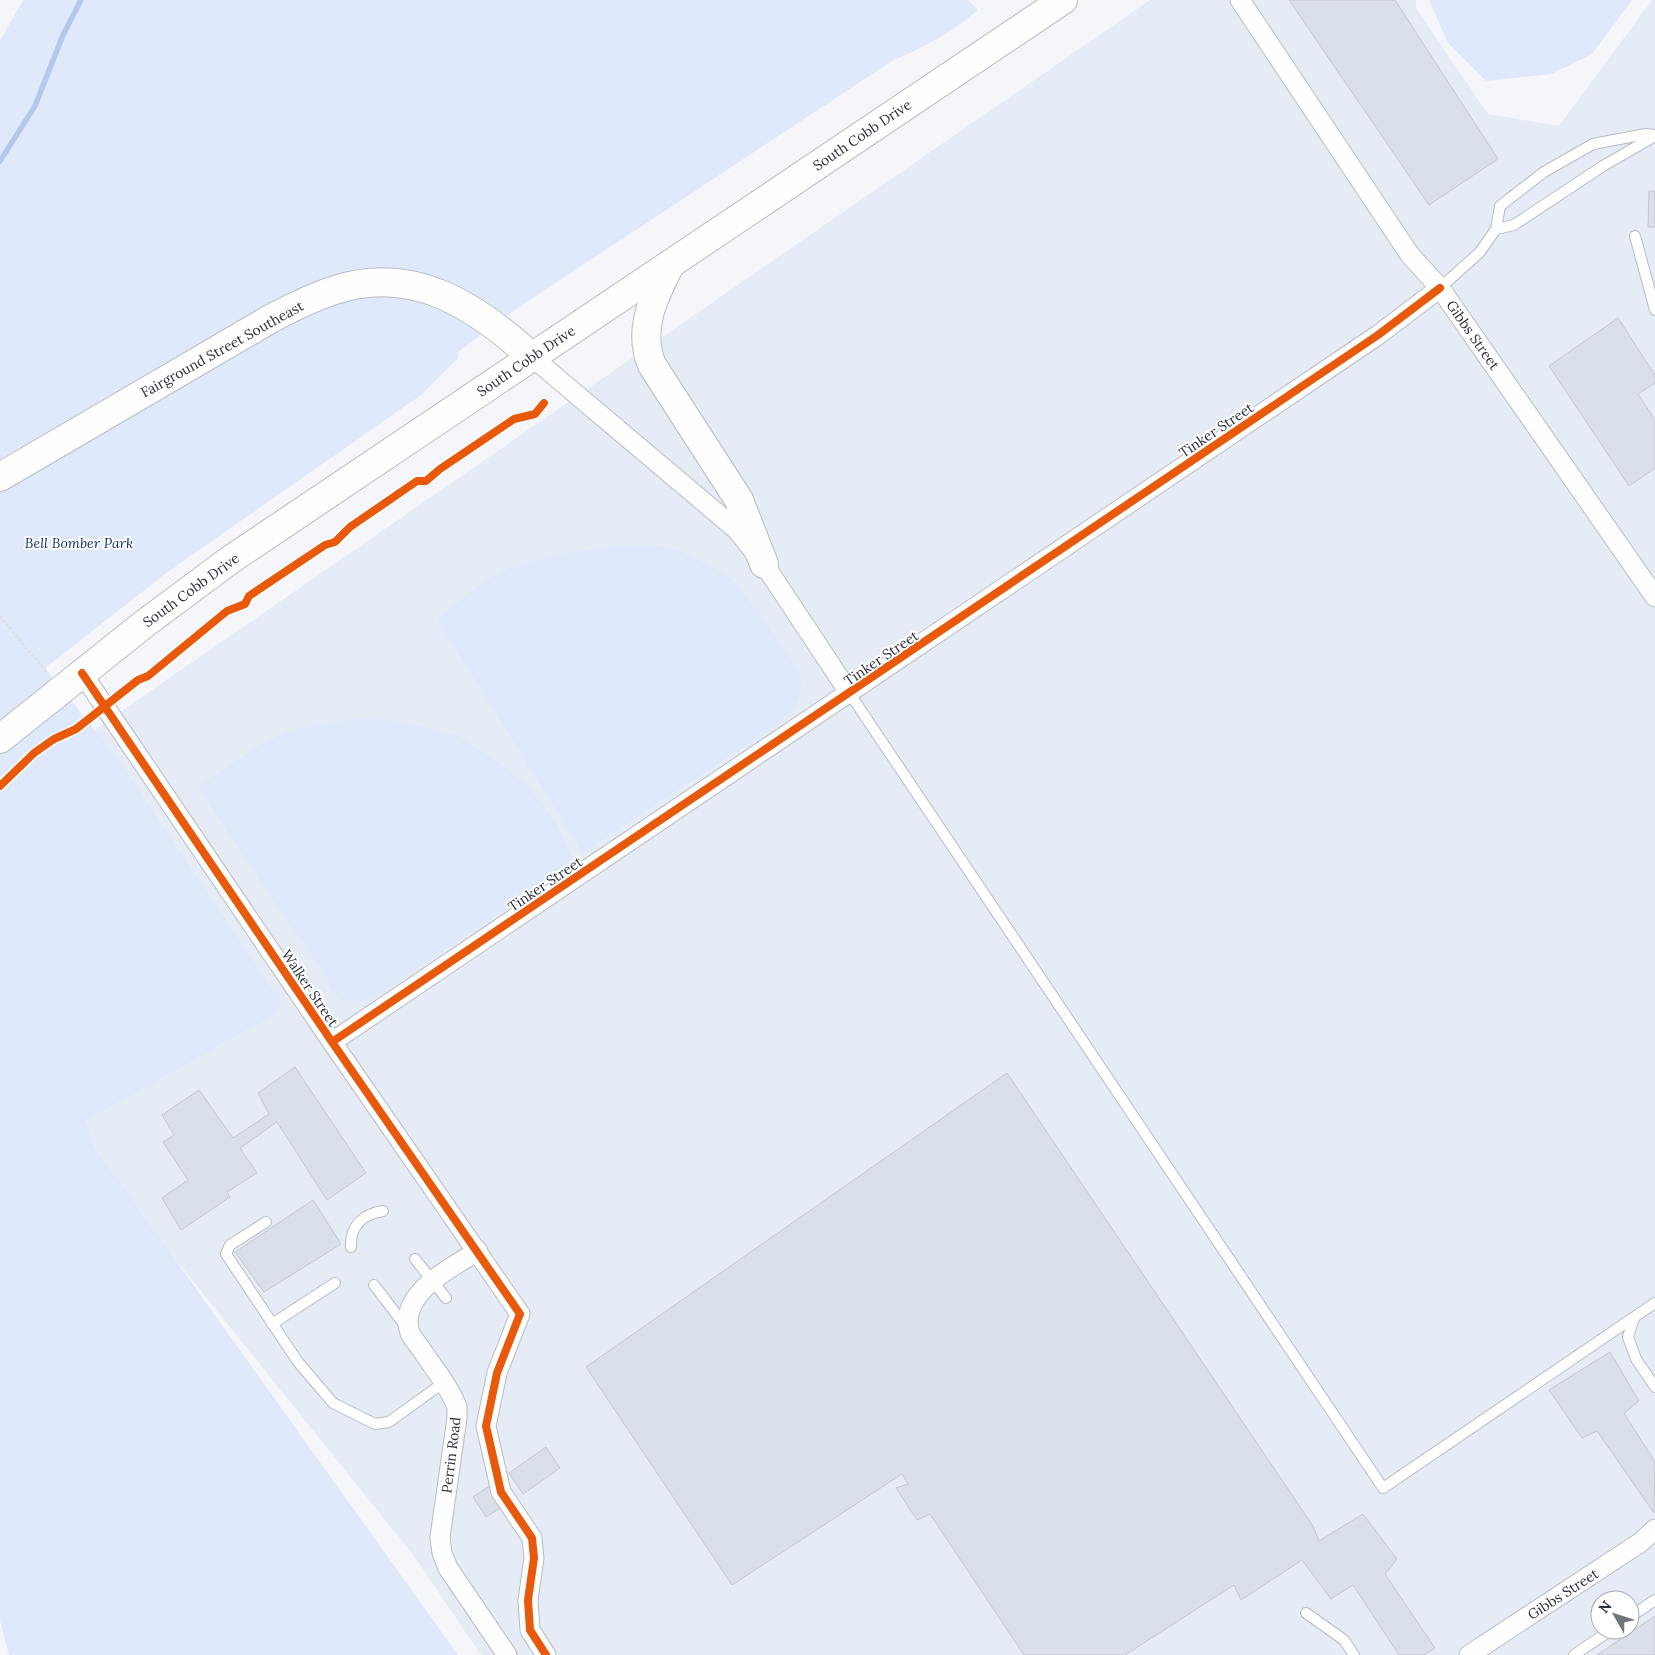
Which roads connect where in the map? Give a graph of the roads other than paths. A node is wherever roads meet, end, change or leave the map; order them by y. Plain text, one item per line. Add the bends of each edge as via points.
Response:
1 (1063, 0) edge
2 (1240, 0) edge
3 (1655, 135) edge
4 (1496, 229) junction
5 (1636, 236) dead end
6 (670, 265) junction
7 (1440, 288) junction
8 (1655, 310) edge
9 (532, 357) junction
10 (0, 477) edge
11 (764, 564) junction
12 (1655, 597) edge
13 (82, 673) junction
14 (850, 694) junction
15 (0, 739) edge
16 (332, 1042) junction
17 (383, 1211) dead end
18 (266, 1222) dead end
19 (351, 1247) dead end
20 (478, 1251) junction
21 (416, 1259) dead end
22 (433, 1280) junction
23 (335, 1283) dead end
24 (374, 1285) dead end
25 (446, 1298) dead end
26 (1655, 1303) edge
27 (1634, 1318) junction
28 (272, 1324) junction
29 (410, 1332) junction
30 (443, 1383) junction
31 (1655, 1387) edge
32 (1655, 1529) edge
33 (1655, 1600) edge
34 (1640, 1610) edge
35 (1306, 1613) dead end
36 (1596, 1640) edge
37 (507, 1655) edge
38 (546, 1655) edge
39 (1354, 1655) edge
40 (1469, 1655) edge
41 (1574, 1655) edge

1 - 6 main road, South Cobb Drive
2 - 7 street, Gibbs Street via 1410,255
3 - 4 lane via 1514,226
3 - 4 lane via 1593,144 1544,172 1500,206
4 - 7 lane via 1480,252
5 - 8 lane
6 - 9 main road, South Cobb Drive
6 - 11 main road via 650,310 646,327 647,353 739,500
7 - 12 street, Gibbs Street
7 - 14 street, Tinker Street via 1370,341
9 - 10 main road, Fairground Street Southeast via 485,318 440,292 394,284 337,289 272,318
9 - 11 street via 720,514
9 - 13 main road, South Cobb Drive via 230,560
11 - 14 street
13 - 15 main road, South Cobb Drive
13 - 16 street, Walker Street
14 - 16 street, Tinker Street
14 - 27 lane via 1383,1488
16 - 20 street, Walker Street
17 - 19 lane via 369,1213 355,1226 350,1237
18 - 28 lane via 230,1245 226,1254
20 - 22 street
20 - 38 street, Walker Street via 520,1314 497,1373 486,1426 501,1492 532,1538 534,1558 528,1600 530,1630
21 - 22 lane
22 - 25 lane
22 - 29 street via 415,1300
23 - 28 lane
24 - 29 lane
26 - 27 lane
27 - 31 lane via 1628,1337 1636,1359
28 - 30 lane via 298,1362 333,1403 375,1424 388,1422
29 - 30 street, Perrin Road
30 - 37 street, Perrin Road via 454,1399 457,1418 440,1537 442,1553 448,1568
32 - 40 street, Gibbs Street via 1641,1542
33 - 34 lane
35 - 39 lane via 1344,1640
36 - 41 lane

